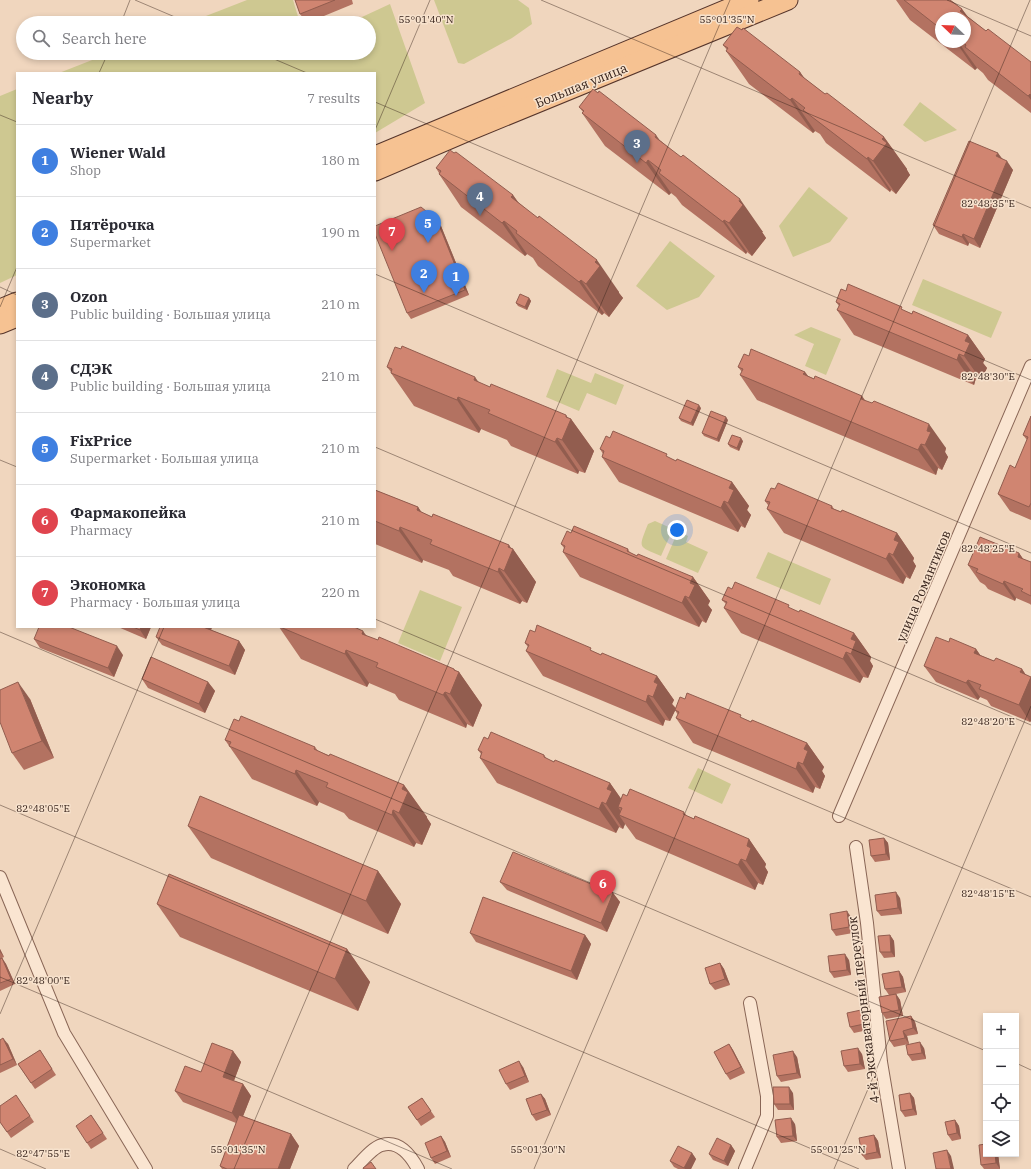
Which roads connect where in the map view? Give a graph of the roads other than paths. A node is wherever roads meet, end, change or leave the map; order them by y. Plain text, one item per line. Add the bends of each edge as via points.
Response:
1 (749, 0) edge
2 (788, 0) edge
3 (463, 126) junction
4 (376, 156) edge
5 (376, 171) edge
6 (16, 302) edge
7 (0, 309) edge
8 (16, 317) edge
9 (0, 324) edge
10 (1031, 366) edge
11 (839, 816) dead end
12 (856, 847) dead end
13 (0, 877) edge
14 (750, 1003) dead end
15 (146, 1169) edge
16 (354, 1169) edge
17 (418, 1169) edge
18 (745, 1169) edge
19 (899, 1169) edge

1 - 3 main road, Большая улица
2 - 3 main road, Большая улица via 545,100
3 - 4 main road, Большая улица
3 - 5 main road, Большая улица via 423,151
6 - 7 main road
8 - 9 main road
10 - 11 street, улица Романтиков
12 - 19 street, 4-й Экскаваторный переулок via 867,923 881,1062
13 - 15 street via 64,1033
14 - 18 street via 767,1096 767,1116
16 - 17 street via 367,1155 382,1145 394,1145 407,1152

